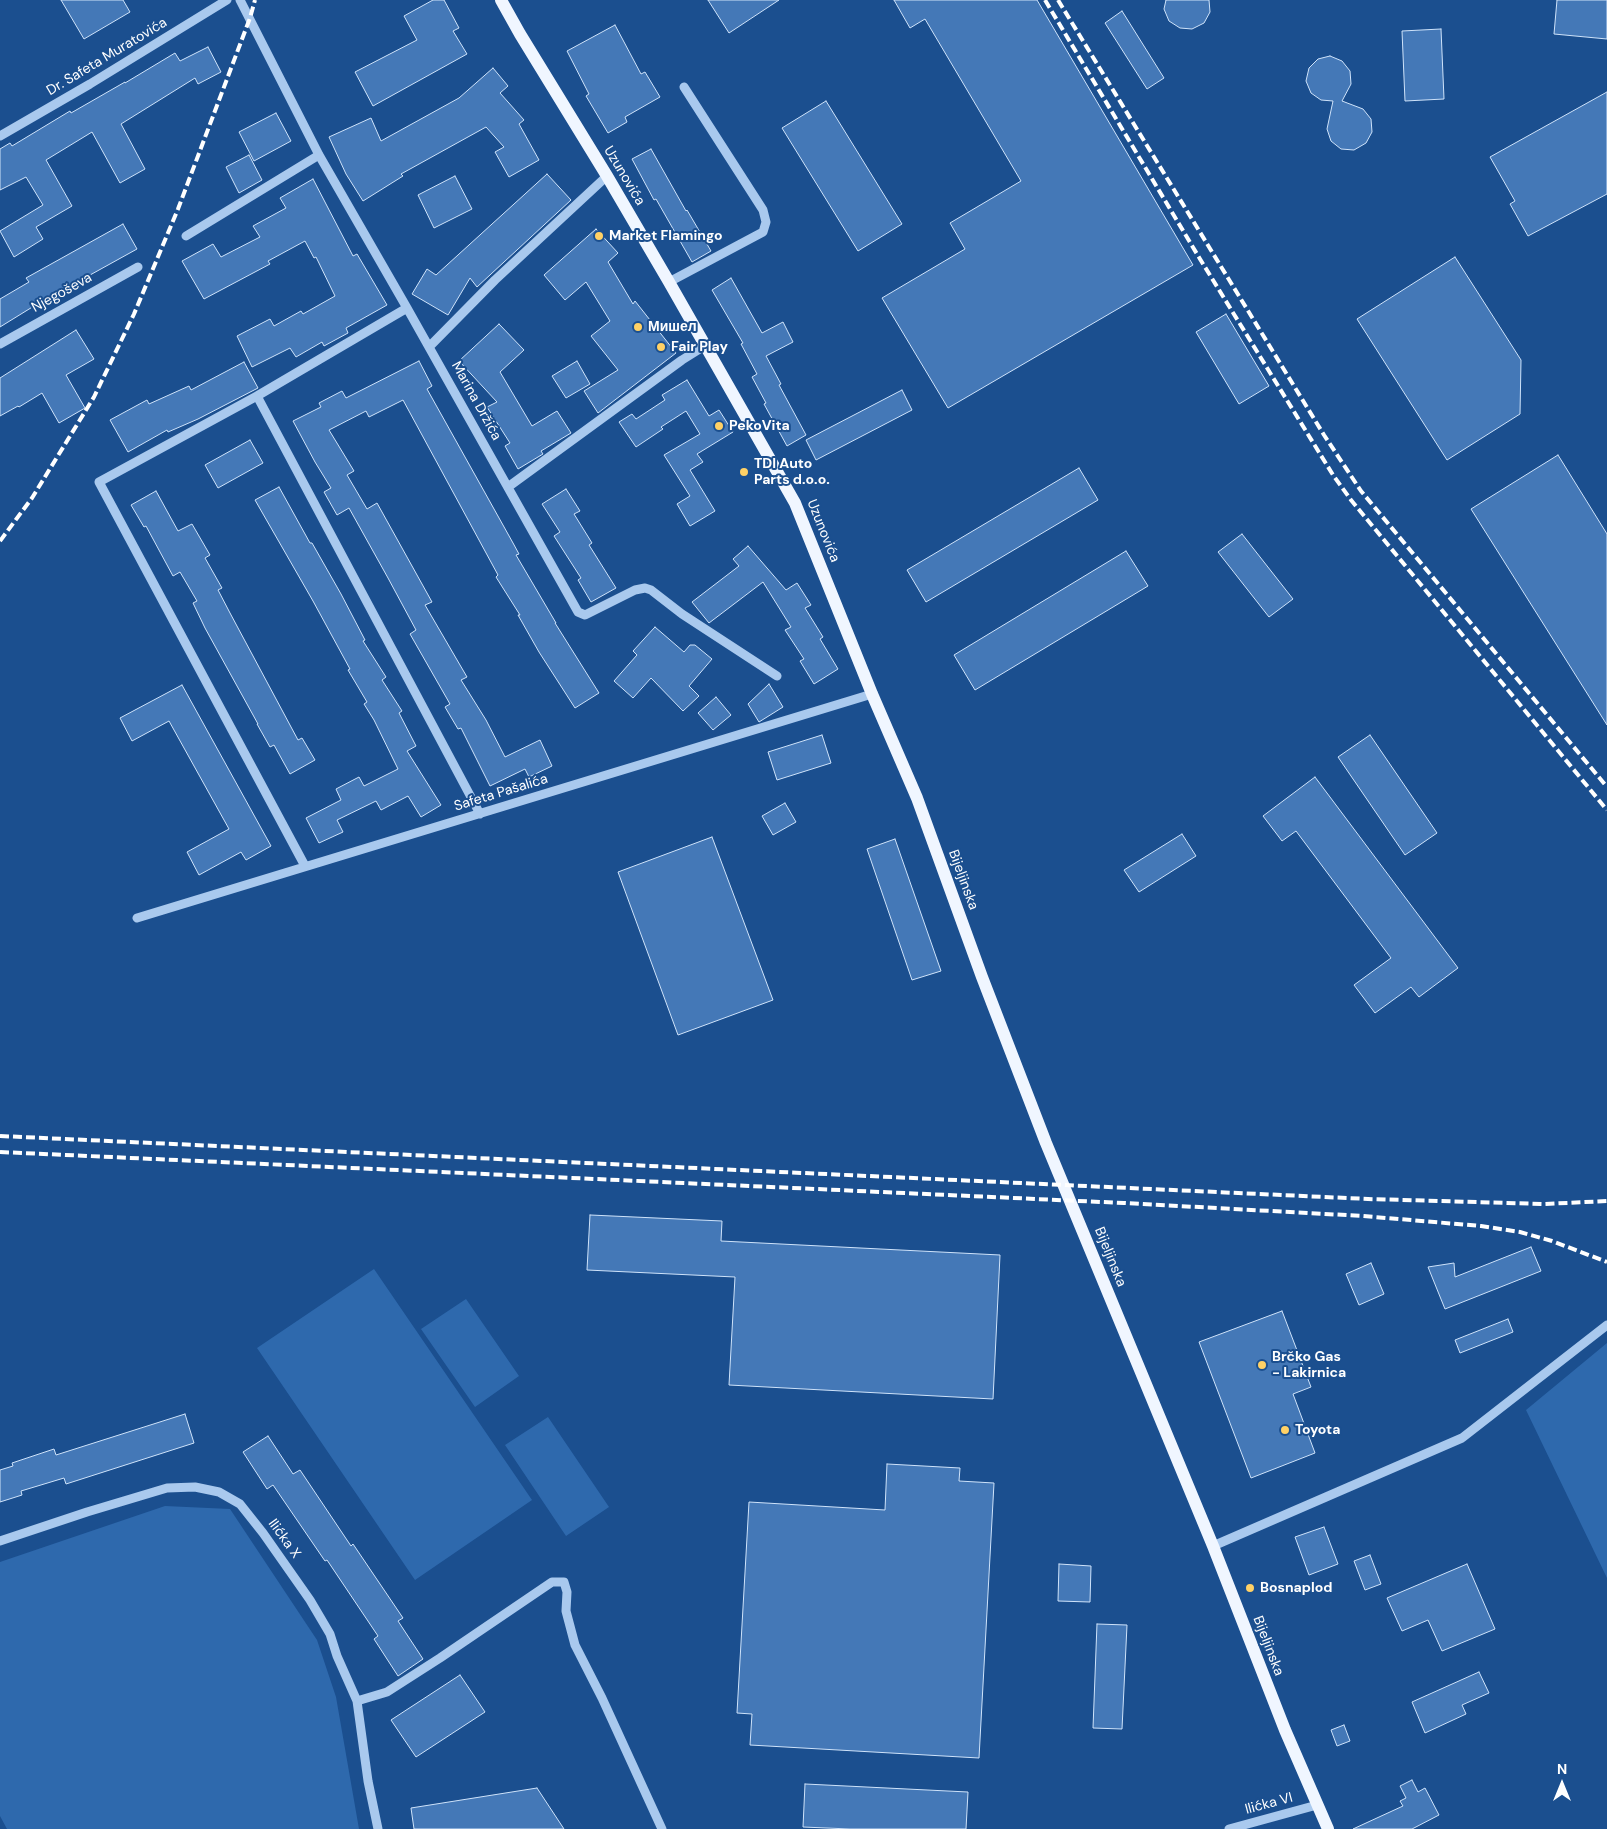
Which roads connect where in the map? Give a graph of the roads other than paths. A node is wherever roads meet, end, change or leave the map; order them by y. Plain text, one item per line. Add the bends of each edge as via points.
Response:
1 (227, 0) edge
2 (240, 0) edge
3 (502, 0) edge
4 (684, 87) dead end
5 (0, 136) edge
6 (320, 155) junction
7 (607, 176) junction
8 (186, 236) dead end
9 (138, 267) dead end
10 (669, 282) junction
11 (407, 308) junction
12 (0, 344) edge
13 (706, 345) junction
14 (429, 347) junction
15 (257, 396) junction
16 (508, 487) junction
17 (776, 676) dead end
18 (872, 694) junction
19 (480, 814) junction
20 (305, 866) junction
21 (138, 918) dead end
22 (1607, 1325) edge
23 (0, 1541) edge
24 (1213, 1546) junction
25 (357, 1700) junction
26 (1317, 1805) junction
27 (378, 1829) edge
28 (662, 1829) edge
29 (1229, 1829) edge
30 (1328, 1829) edge

1 - 5 street, Dr. Safeta Muratovića
2 - 6 street, Marina Držića
3 - 7 main road, Uzunovića
4 - 10 street via 763,210 766,222 763,232
6 - 8 street
6 - 11 street, Marina Držića
7 - 10 main road, Uzunovića
7 - 14 street via 495,280
9 - 12 street, Njegoševa
10 - 13 main road, Uzunovića
11 - 14 street, Marina Držića
11 - 15 street
13 - 16 street
13 - 18 main road, Uzunovića via 796,503
14 - 16 street, Marina Držića
15 - 19 street
15 - 20 street via 99,482
16 - 17 street, Marina Držića via 578,612 585,615 634,590 645,588
18 - 19 street, Safeta Pašalića
18 - 24 main road, Bijeljinska via 917,798 1046,1143
19 - 20 street, Safeta Pašalića
20 - 21 street, Safeta Pašalića
22 - 24 street via 1462,1438
23 - 25 street, Ilićka X via 167,1488 195,1487 219,1492 240,1504 310,1600 330,1634
24 - 26 main road, Bijeljinska
25 - 27 street, Ilićka X
25 - 28 street via 387,1692 552,1582 564,1582 566,1610 575,1645
26 - 29 street, Ilićka VI
26 - 30 main road, Bijeljinska

